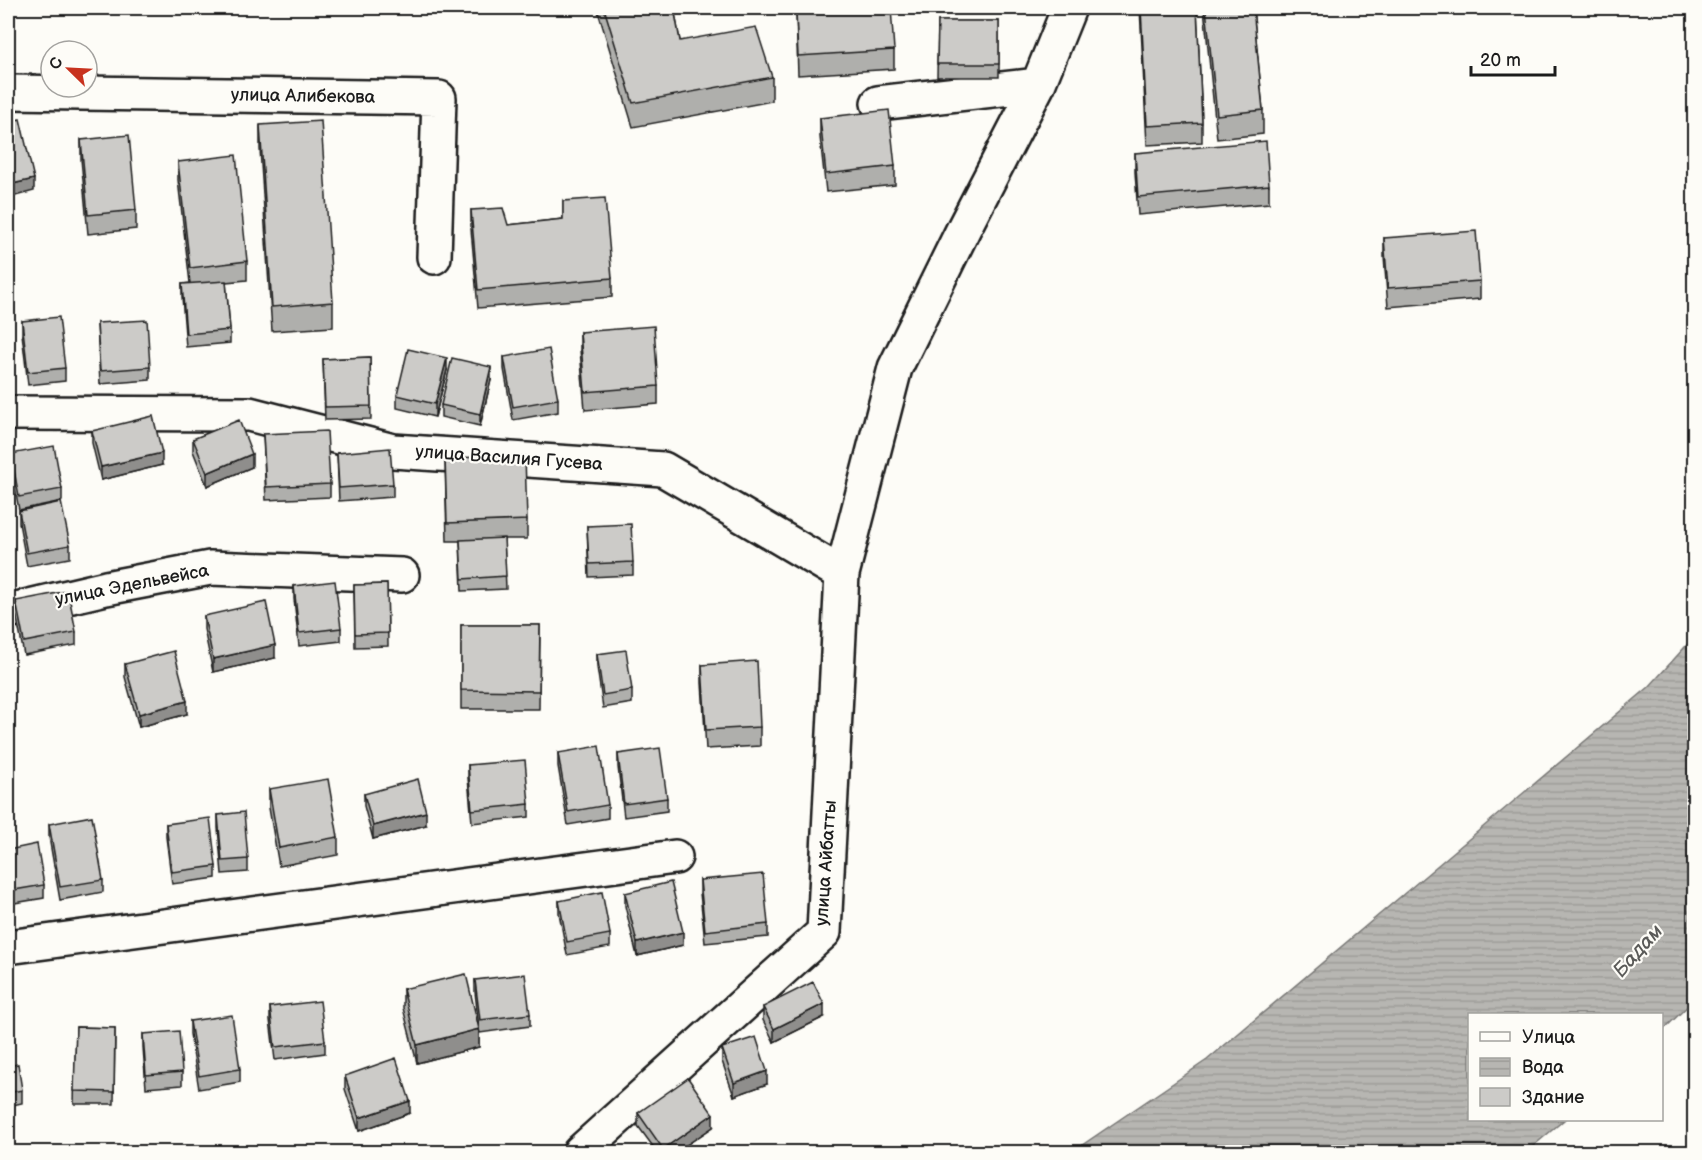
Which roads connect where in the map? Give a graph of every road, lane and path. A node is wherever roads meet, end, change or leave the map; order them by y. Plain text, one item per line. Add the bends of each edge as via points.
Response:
1 (1069, 8) edge
2 (1038, 85) junction
3 (8, 92) edge
4 (878, 104) dead end
5 (434, 257) dead end
6 (8, 413) edge
7 (842, 574) junction
8 (402, 575) dead end
9 (8, 611) edge
10 (675, 856) dead end
11 (8, 947) edge
12 (580, 1152) edge

1 - 2 street, улица Айбатты
2 - 4 street
2 - 7 street, улица Айбатты via 895,368
3 - 5 street, улица Алибекова via 439,98
6 - 7 street, улица Василия Гусева via 249,414 393,451 663,469
7 - 12 street, улица Айбатты via 824,932
8 - 9 street, улица Эдельвейса via 210,568
10 - 11 street

